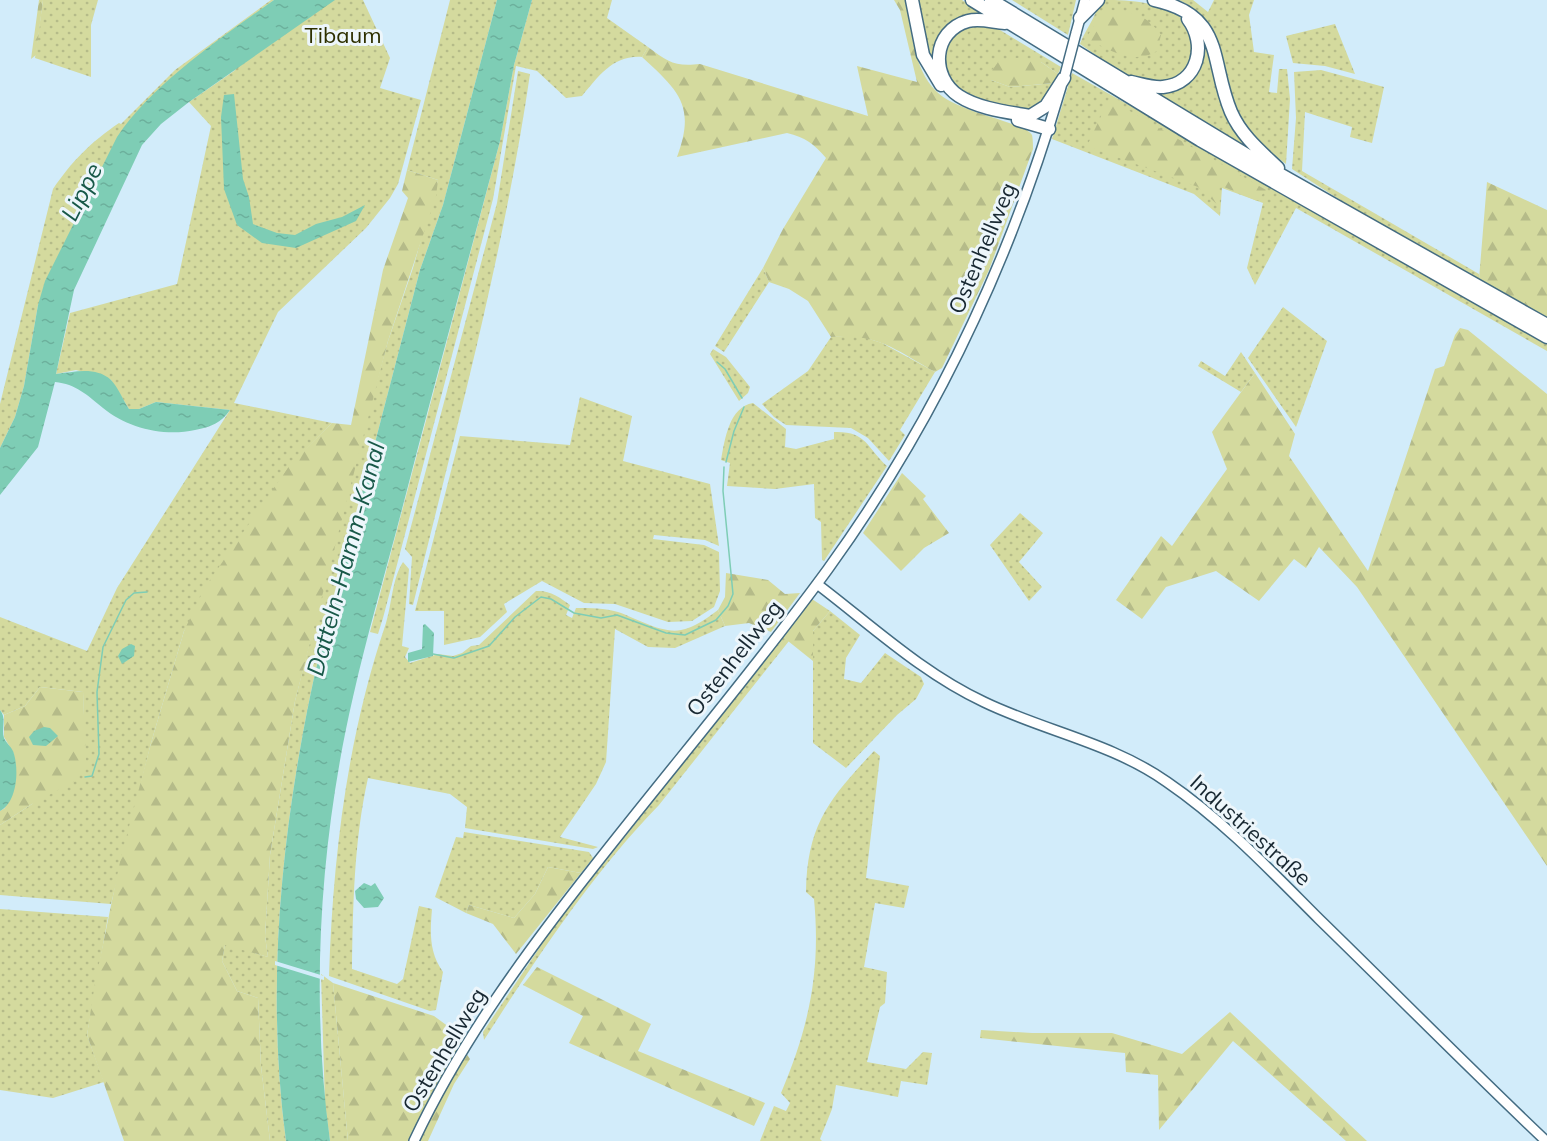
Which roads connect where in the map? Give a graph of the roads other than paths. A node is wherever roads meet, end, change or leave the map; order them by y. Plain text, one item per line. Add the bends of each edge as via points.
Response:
1 (912, 0) edge
2 (972, 0) edge
3 (992, 0) edge
4 (1085, 0) edge
5 (1098, 0) edge
6 (1154, 0) edge
7 (1182, 11) junction
8 (1080, 18) junction
9 (1009, 24) junction
10 (1064, 76) junction
11 (1119, 79) junction
12 (1030, 116) junction
13 (1049, 127) junction
14 (1292, 182) junction
15 (1547, 325) edge
16 (1547, 337) edge
17 (817, 584) junction
18 (414, 1141) edge
19 (1546, 1141) edge

1 - 13 highway via 923,55 944,89 968,105
2 - 9 highway
3 - 11 highway
4 - 8 main road, Ostenhellweg
5 - 8 highway
6 - 7 highway
7 - 11 highway via 1194,26 1200,48 1188,75 1175,84 1158,88
7 - 14 highway via 1197,21 1210,38 1226,99 1239,127
8 - 10 main road, Ostenhellweg, bridge
9 - 12 highway via 978,20 958,25 941,44 938,67 946,84 967,100
9 - 16 highway via 1245,166
10 - 12 highway via 1046,106
10 - 13 main road, Ostenhellweg
11 - 14 highway
12 - 13 highway
13 - 17 main road, Ostenhellweg via 1014,230 942,384 891,474
14 - 15 highway
17 - 18 main road, Ostenhellweg via 540,935 471,1038
17 - 19 main road, Industriestraße via 956,688 1014,716 1133,762 1210,814

